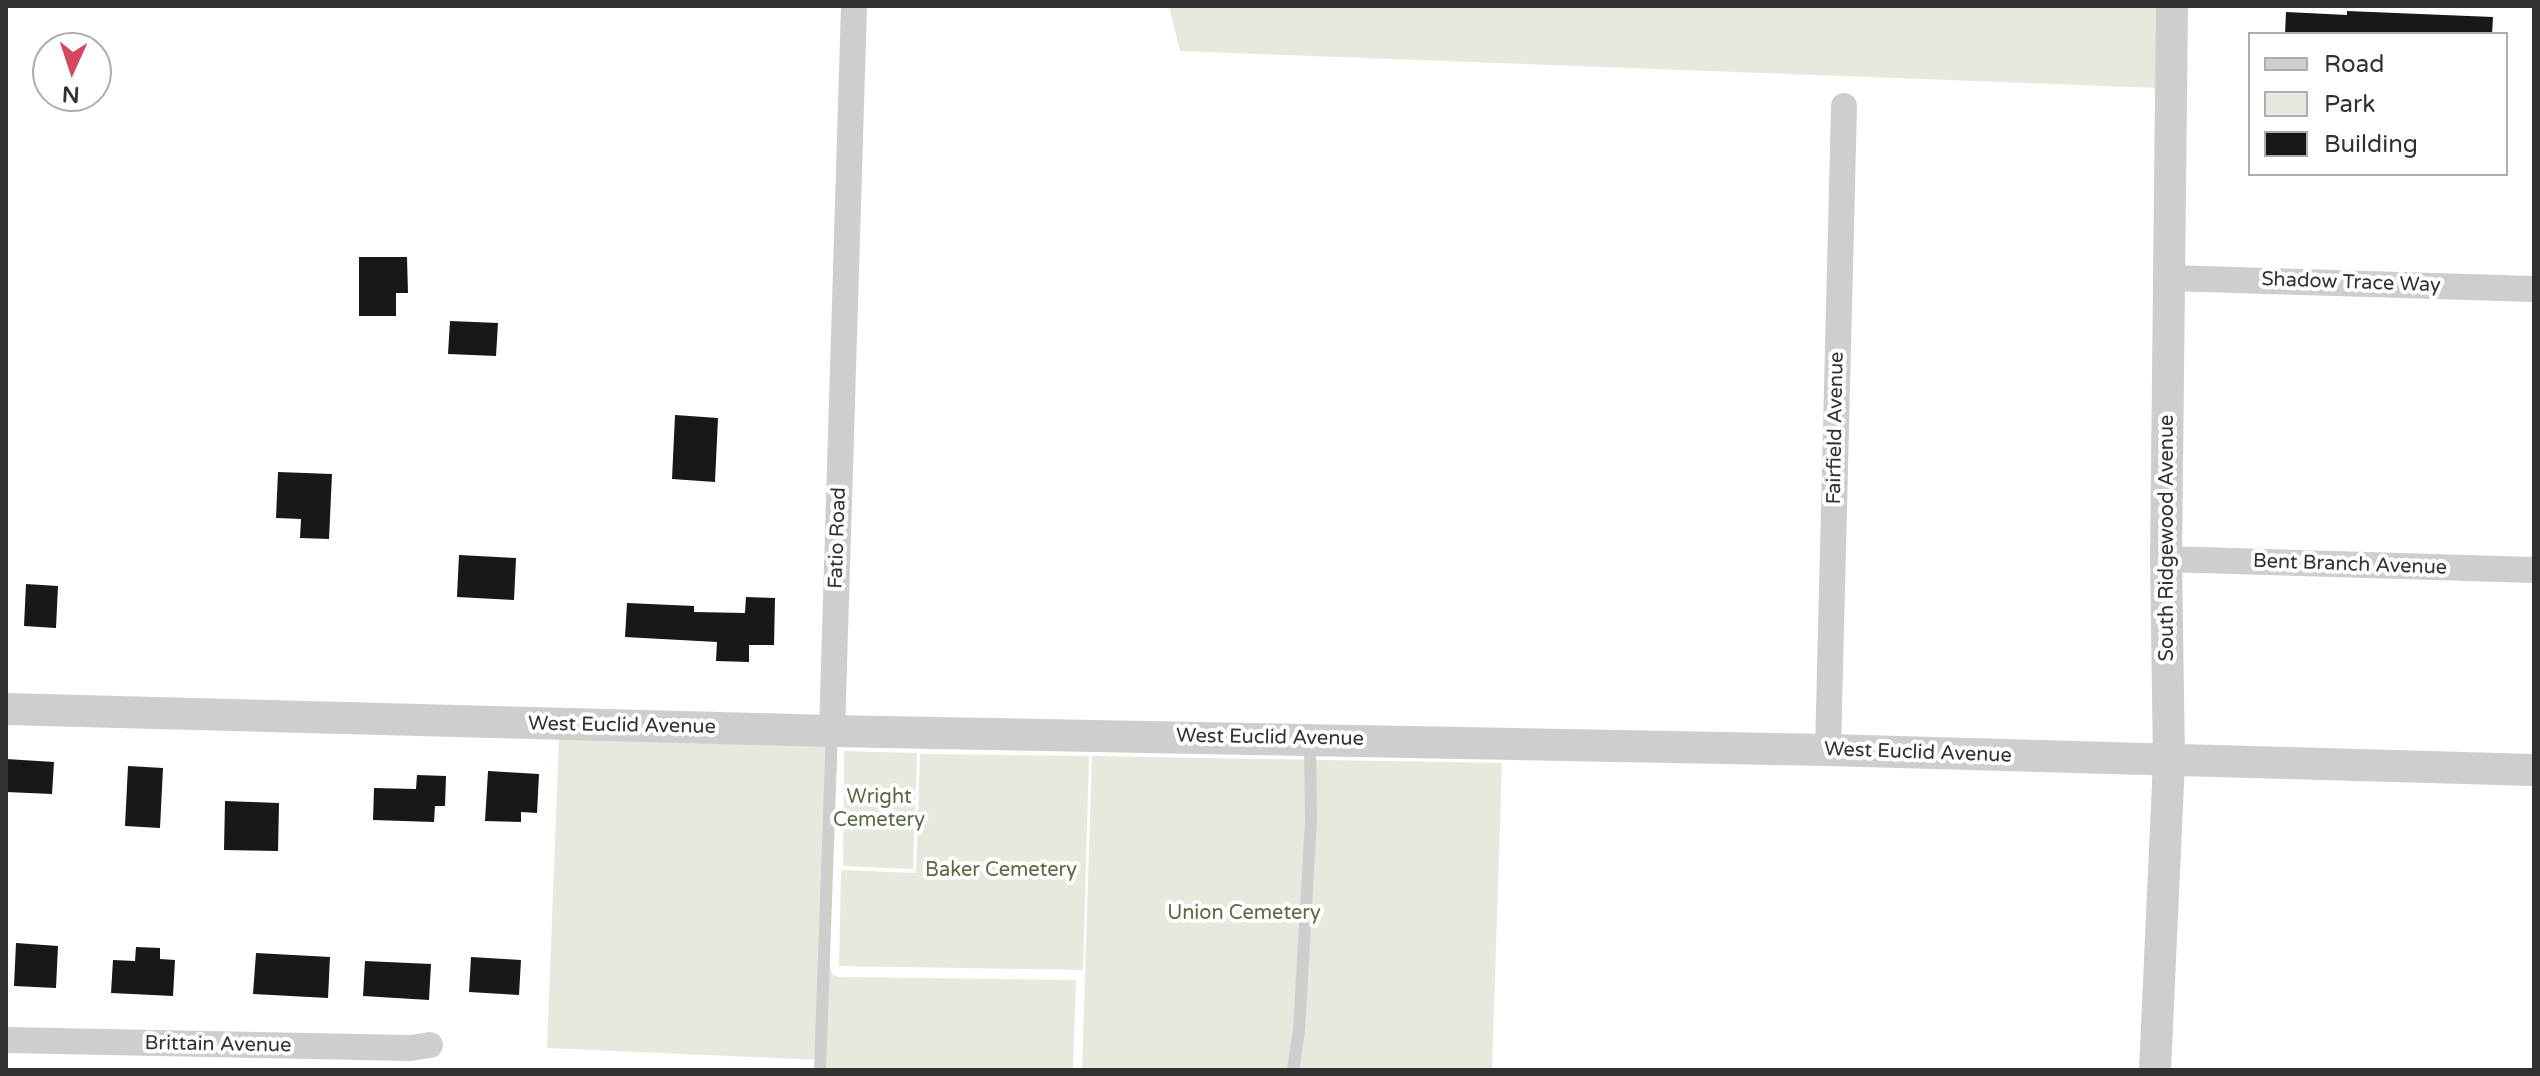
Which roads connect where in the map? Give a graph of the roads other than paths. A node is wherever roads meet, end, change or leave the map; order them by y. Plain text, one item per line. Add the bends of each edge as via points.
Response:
1 (854, 6) edge
2 (2172, 6) edge
3 (1844, 106) dead end
4 (2169, 278) junction
5 (2534, 289) edge
6 (2166, 559) junction
7 (2534, 570) edge
8 (6, 709) edge
9 (832, 731) junction
10 (1310, 739) junction
11 (1828, 750) junction
12 (2169, 761) junction
13 (2534, 770) edge
14 (6, 1040) edge
15 (430, 1045) dead end
16 (820, 1070) edge
17 (1293, 1070) edge
18 (2155, 1070) edge

1 - 9 street, Fatio Road
2 - 4 street, South Ridgewood Avenue
3 - 11 street, Fairfield Avenue
4 - 5 street, Shadow Trace Way
4 - 6 street, South Ridgewood Avenue
6 - 7 street, Bent Branch Avenue
6 - 12 street, South Ridgewood Avenue
8 - 9 street, West Euclid Avenue
9 - 10 street, West Euclid Avenue
9 - 16 lane, Fatio Road
10 - 11 street, West Euclid Avenue
10 - 17 lane via 1311,820
11 - 12 street, West Euclid Avenue
12 - 13 street, West Euclid Avenue
12 - 18 street, South Ridgewood Avenue
14 - 15 street, Brittain Avenue

